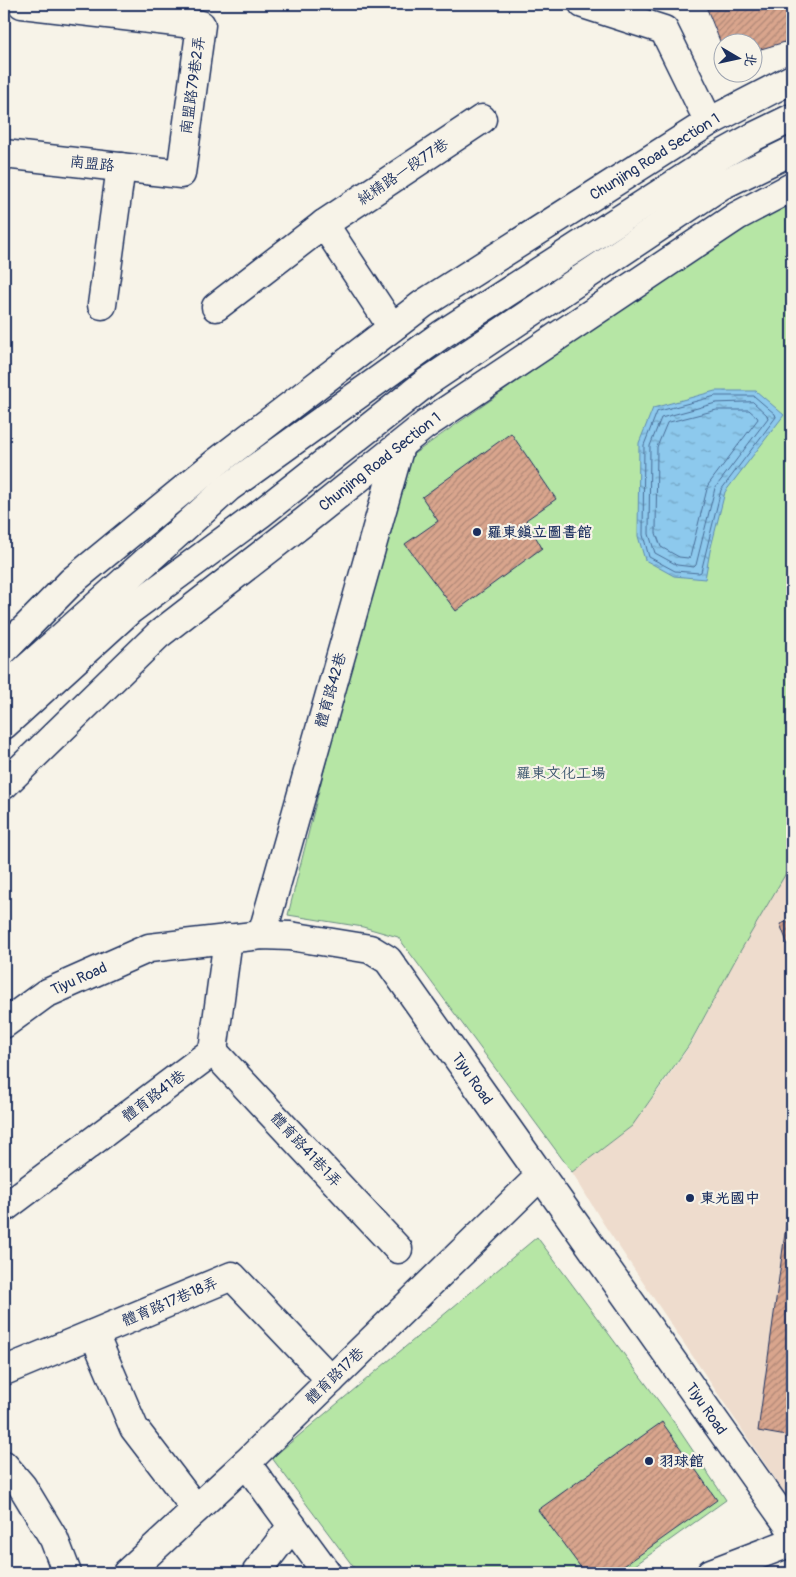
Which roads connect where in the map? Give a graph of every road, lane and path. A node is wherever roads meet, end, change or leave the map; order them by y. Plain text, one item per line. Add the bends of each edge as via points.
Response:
1 (22, 4) edge
2 (583, 4) edge
3 (792, 79) edge
4 (792, 118) edge
5 (482, 119) dead end
6 (709, 122) junction
7 (792, 151) edge
8 (4, 154) edge
9 (122, 167) junction
10 (181, 174) joint
11 (792, 187) edge
12 (324, 224) junction
13 (102, 305) dead end
14 (216, 307) dead end
15 (392, 327) junction
16 (400, 446) junction
17 (4, 650) edge
18 (4, 689) edge
19 (4, 725) edge
20 (4, 785) edge
21 (262, 935) junction
22 (228, 938) junction
23 (4, 1024) edge
24 (214, 1051) junction
25 (540, 1176) junction
26 (4, 1208) edge
27 (398, 1249) dead end
28 (94, 1334) junction
29 (4, 1371) edge
30 (331, 1380) junction
31 (246, 1463) junction
32 (4, 1465) edge
33 (196, 1510) junction
34 (292, 1526) junction
35 (792, 1530) edge
36 (792, 1542) edge
37 (67, 1573) edge
38 (128, 1573) edge
39 (256, 1573) edge
40 (327, 1573) edge
41 (711, 1573) edge

1 - 10 main road, 南盟路79巷2弄 via 201,25
2 - 6 main road via 664,30
3 - 6 main road, Chunjing Road Section 1
4 - 18 main road via 712,160 441,335 228,488
5 - 12 main road, 純精路一段77巷
6 - 15 main road, Chunjing Road Section 1
7 - 19 main road via 720,186 427,382 260,514 130,610
8 - 9 main road, 南盟路
9 - 10 main road, 南盟路
9 - 13 main road
11 - 16 main road, Chunjing Road Section 1 via 738,216 424,426
12 - 14 main road, 純精路一段77巷
12 - 15 main road
15 - 17 main road, Chunjing Road Section 1 via 217,462 72,581
16 - 20 main road, Chunjing Road Section 1 via 158,634
16 - 21 main road, 體育路42巷
21 - 22 main road, Tiyu Road
21 - 25 main road, Tiyu Road via 290,936 370,950 388,960
22 - 23 main road, Tiyu Road via 149,948 45,994
22 - 24 main road
24 - 26 main road, 體育路41巷
24 - 27 main road, 體育路41巷1弄
25 - 30 main road, 體育路17巷
25 - 35 main road, Tiyu Road
28 - 29 main road, 體育路17巷18弄
28 - 30 main road, 體育路17巷18弄 via 232,1276
28 - 33 main road via 134,1428
30 - 31 main road, 體育路17巷
31 - 33 main road, 體育路17巷
31 - 34 main road
32 - 37 main road via 22,1486 54,1539
33 - 38 main road, 體育路17巷
34 - 39 main road
34 - 40 main road
36 - 41 main road

